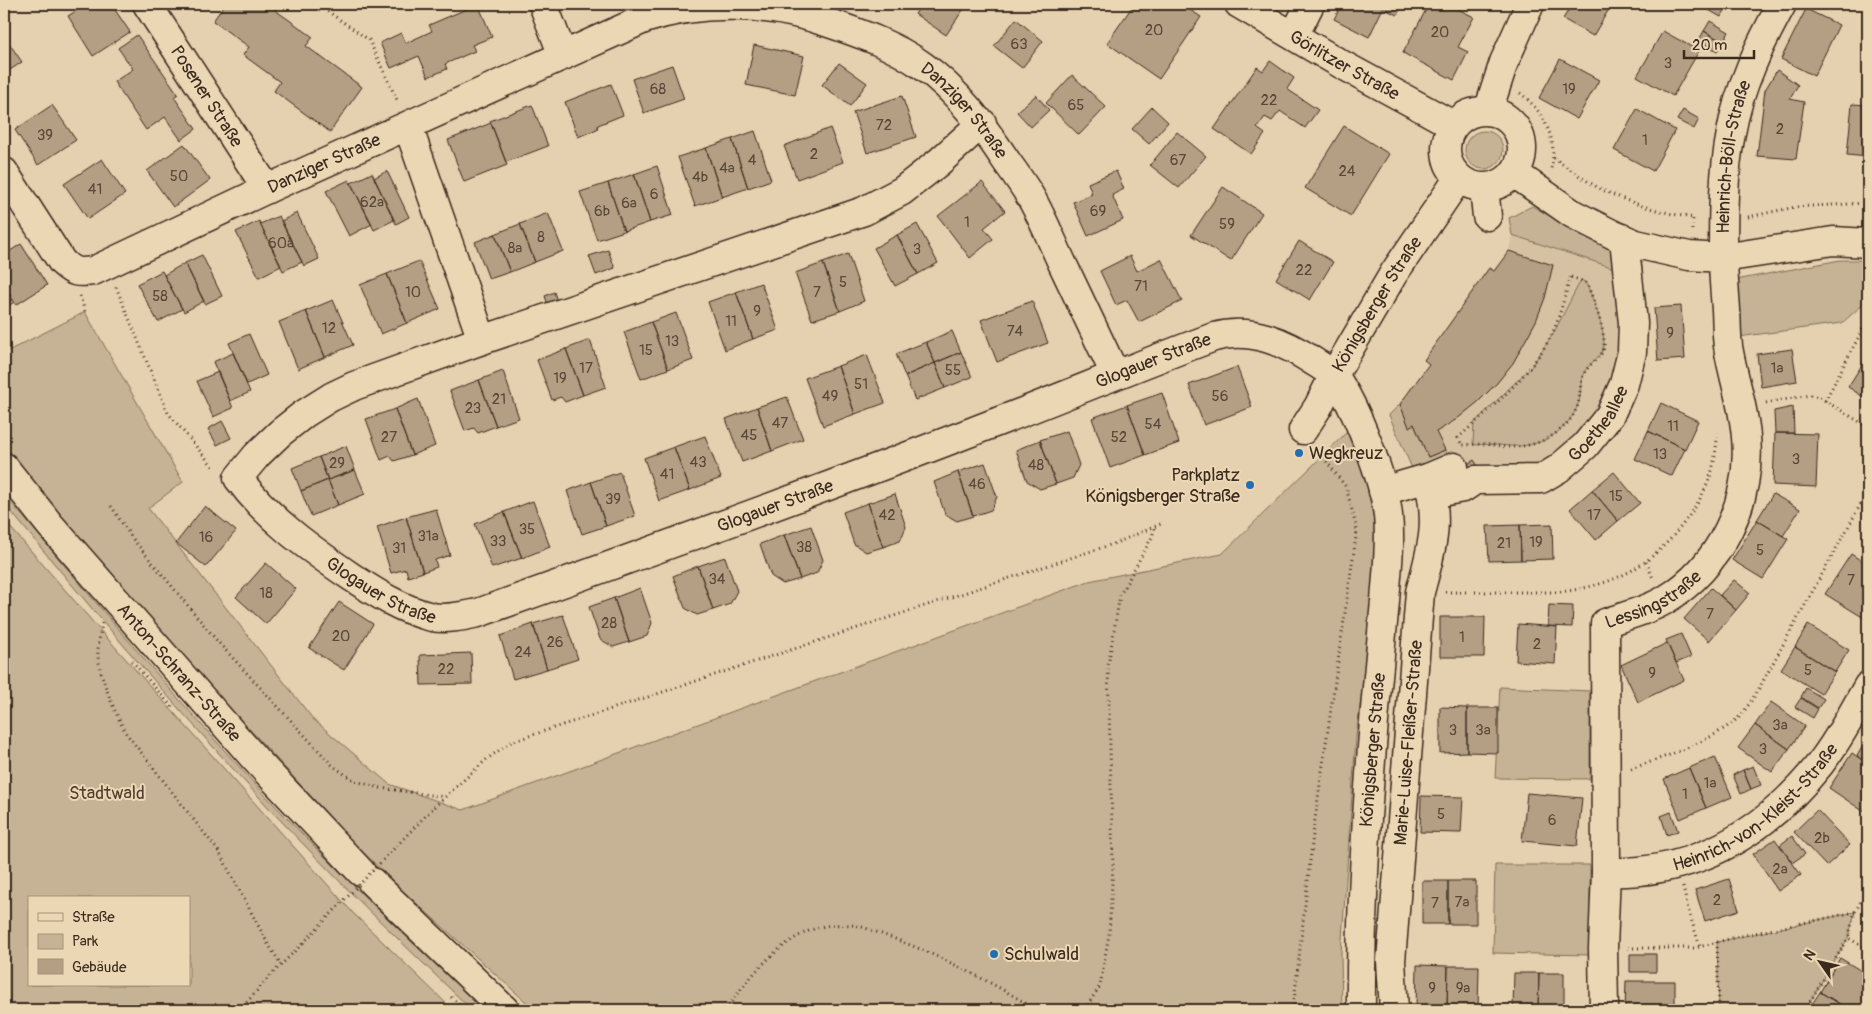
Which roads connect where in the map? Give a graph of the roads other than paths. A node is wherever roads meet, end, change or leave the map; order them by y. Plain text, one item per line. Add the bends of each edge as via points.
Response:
1 (147, 4) edge
2 (543, 4) edge
3 (1239, 4) edge
4 (1310, 4) edge
5 (1530, 4) edge
6 (1782, 4) edge
7 (688, 5) edge
8 (1294, 36) junction
9 (563, 56) junction
10 (1488, 111) junction
11 (982, 123) junction
12 (408, 126) junction
13 (1453, 126) junction
14 (4, 172) edge
15 (1514, 173) junction
16 (1458, 179) junction
17 (1484, 188) junction
18 (267, 189) junction
19 (1487, 216) dead end
20 (1624, 239) junction
21 (1868, 243) edge
22 (1723, 258) junction
23 (482, 340) junction
24 (1115, 374) junction
25 (1334, 375) junction
26 (1303, 430) road end
27 (4, 467) edge
28 (1454, 467) dead end
29 (1430, 485) junction
30 (1384, 491) junction
31 (1868, 686) edge
32 (1606, 872) junction
33 (505, 1010) edge
34 (1361, 1010) edge
35 (1394, 1010) edge
36 (1604, 1010) edge

1 - 18 street, Posener Straße
2 - 9 street
3 - 8 street, Görlitzer Straße
4 - 8 street
5 - 10 street via 1504,62
6 - 22 street, Heinrich-Böll-Straße via 1745,83 1731,133 1725,186
7 - 9 street, Danziger Straße via 644,19
7 - 11 street, Danziger Straße via 758,7 808,16 857,32 923,66 955,93
8 - 13 street, Görlitzer Straße
9 - 12 street, Danziger Straße
10 - 13 street via 1466,115
10 - 15 street via 1500,114 1518,132 1521,157
11 - 23 street via 909,185 864,212
11 - 24 street, Danziger Straße via 1030,197
12 - 18 street, Danziger Straße
12 - 23 street
13 - 16 street via 1445,147 1446,159
14 - 18 street, Danziger Straße via 62,262 72,271 81,273 107,266
15 - 17 street via 1506,181
15 - 20 street via 1573,214
16 - 17 street
16 - 25 street, Königsberger Straße via 1394,273
17 - 19 street
20 - 22 street via 1689,256
20 - 29 street, Goetheallee via 1633,323 1632,352 1624,384 1610,415 1585,446 1542,479 1475,480 1463,488 1447,491
21 - 22 street via 1833,241
22 - 32 street, Lessingstraße via 1728,350 1746,438 1744,487 1738,510 1716,552 1684,588 1664,601 1605,623
23 - 24 street, Glogauer Straße via 331,397 280,433 238,478 267,513 317,554 397,605 435,618 478,613 651,552 988,426
24 - 25 street, Glogauer Straße via 1214,337 1242,333 1269,338
25 - 26 street
25 - 30 street, Königsberger Straße via 1368,413
27 - 33 street, Anton-Schranz-Straße via 50,525 249,752 367,877
28 - 29 street
29 - 30 street
29 - 35 street, Marie-Luise-Fleißer-Straße via 1434,535 1420,592 1392,962
30 - 34 street, Königsberger Straße via 1388,514 1388,562 1366,838 1360,953
31 - 32 street, Heinrich-von-Kleist-Straße via 1822,762 1795,794 1765,821 1708,855 1660,869
32 - 36 street, Lessingstraße

